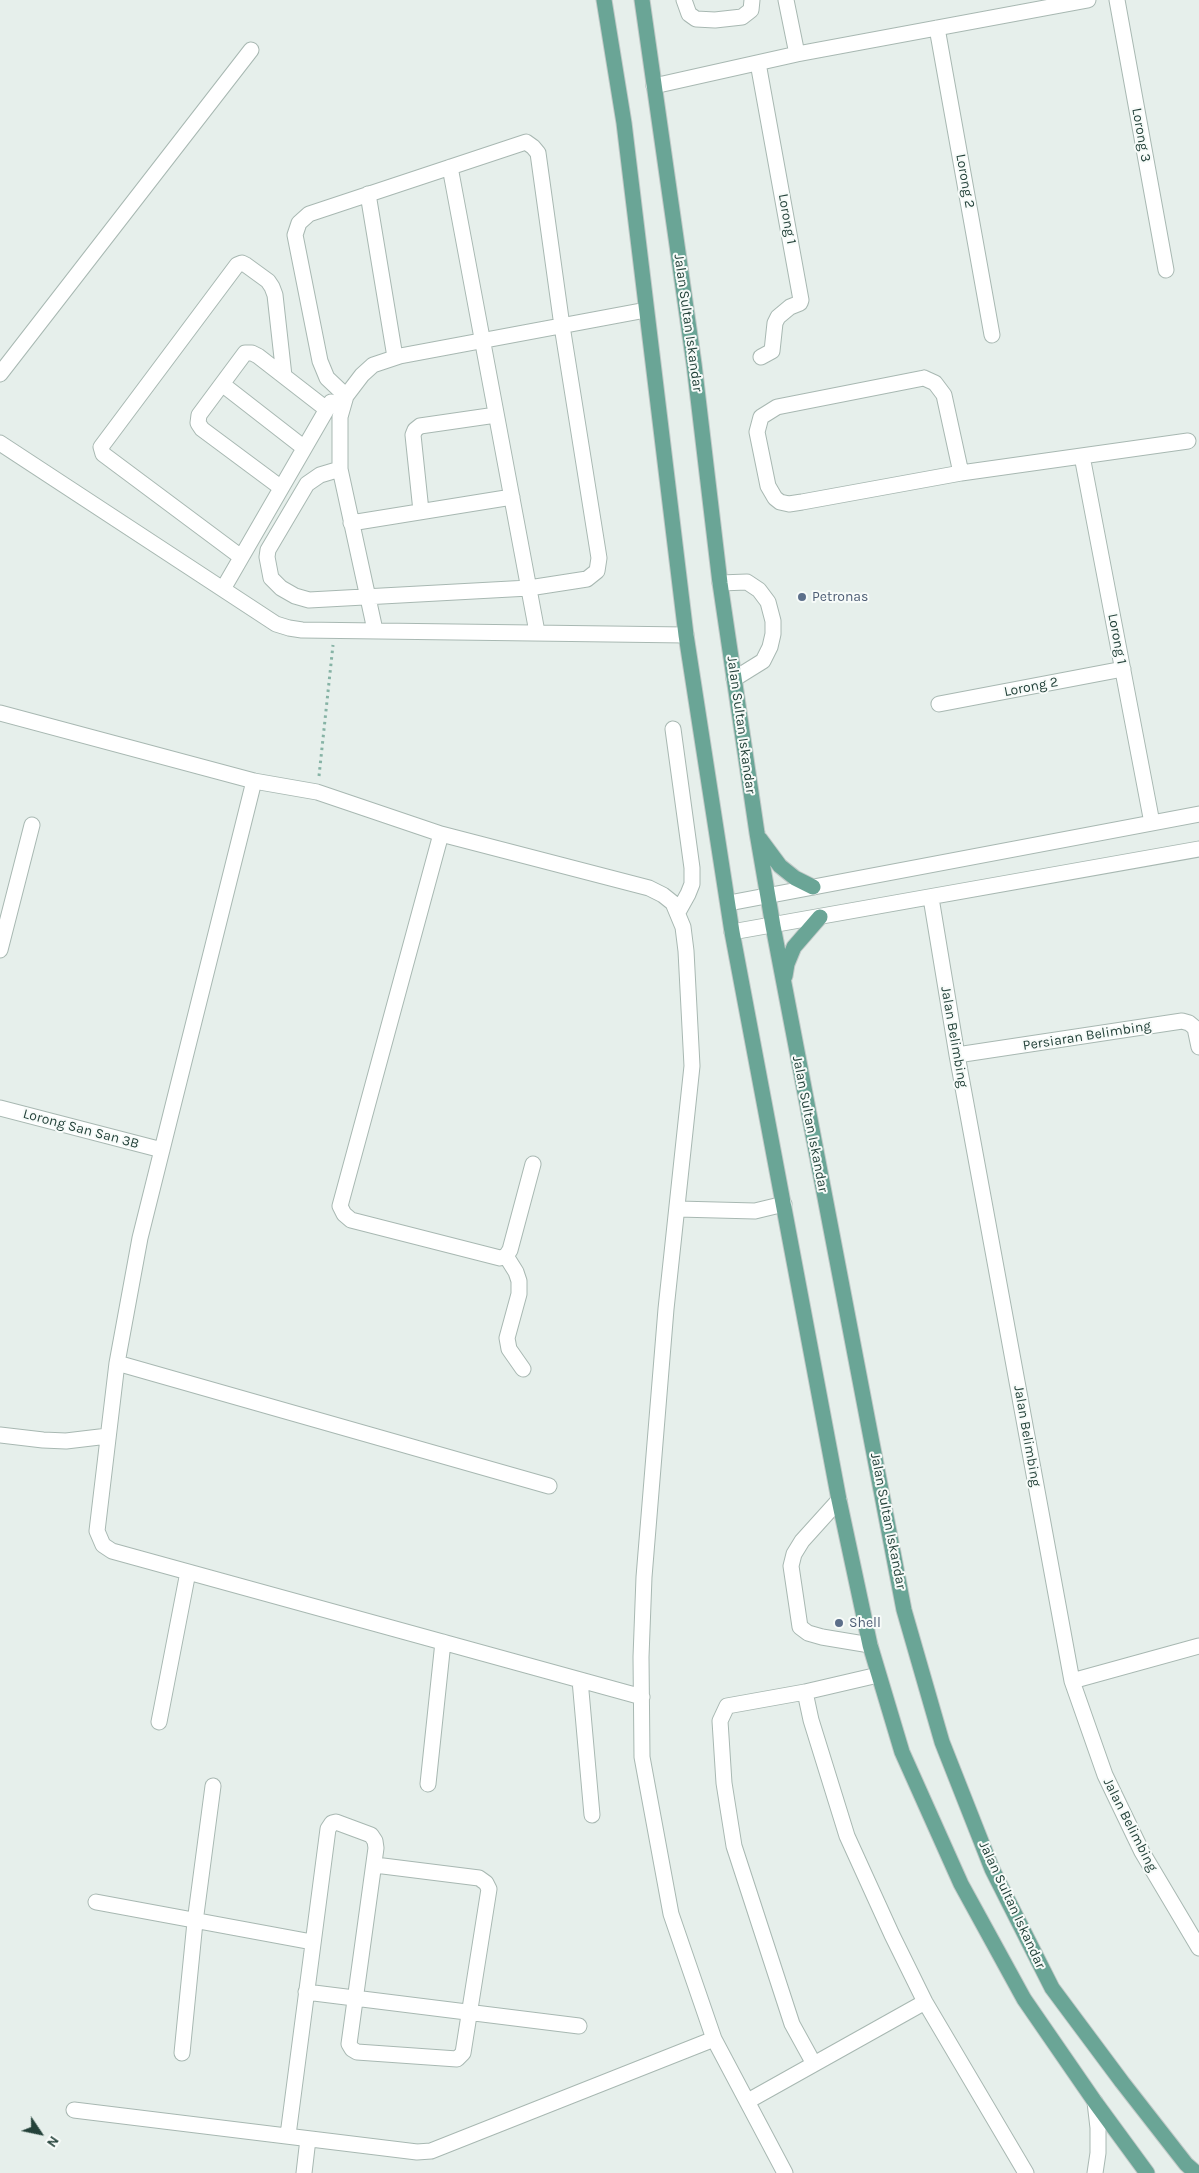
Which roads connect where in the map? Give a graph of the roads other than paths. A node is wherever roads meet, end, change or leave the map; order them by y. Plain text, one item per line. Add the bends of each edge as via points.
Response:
1 (604, 0) edge
2 (642, 0) edge
3 (684, 0) edge
4 (752, 0) edge
5 (786, 0) edge
6 (1088, 0) edge
7 (1117, 0) edge
8 (1017, 6) edge
9 (937, 28) junction
10 (250, 50) dead end
11 (797, 54) junction
12 (758, 63) junction
13 (654, 86) junction
14 (450, 167) junction
15 (368, 194) junction
16 (1166, 270) dead end
17 (646, 310) junction
18 (562, 326) junction
19 (992, 335) dead end
20 (482, 342) junction
21 (395, 357) junction
22 (761, 357) dead end
23 (0, 374) edge
24 (284, 376) junction
25 (222, 384) junction
26 (346, 396) junction
27 (326, 408) junction
28 (496, 415) junction
29 (1188, 441) dead end
30 (0, 443) edge
31 (303, 448) junction
32 (1082, 456) junction
33 (340, 469) junction
34 (961, 474) junction
35 (280, 487) junction
36 (512, 497) junction
37 (421, 512) junction
38 (351, 523) junction
39 (241, 557) junction
40 (720, 583) junction
41 (529, 588) junction
42 (222, 589) junction
43 (368, 597) junction
44 (375, 630) junction
45 (537, 632) junction
46 (686, 635) junction
47 (1123, 670) junction
48 (734, 679) junction
49 (939, 704) dead end
50 (0, 713) edge
51 (673, 729) dead end
52 (254, 781) junction
53 (1199, 814) edge
54 (1152, 823) junction
55 (32, 825) dead end
56 (757, 833) junction
57 (441, 834) junction
58 (1199, 849) edge
59 (813, 887) junction
60 (768, 896) junction
61 (931, 898) junction
62 (728, 903) junction
63 (678, 912) junction
64 (820, 916) junction
65 (772, 926) junction
66 (732, 932) junction
67 (0, 950) edge
68 (784, 983) junction
69 (1199, 1047) edge
70 (957, 1055) junction
71 (0, 1108) edge
72 (162, 1150) junction
73 (532, 1164) dead end
74 (784, 1204) junction
75 (678, 1209) junction
76 (506, 1256) junction
77 (117, 1363) junction
78 (523, 1369) dead end
79 (0, 1434) edge
80 (108, 1436) junction
81 (549, 1486) dead end
82 (839, 1500) junction
83 (188, 1572) junction
84 (443, 1642) junction
85 (870, 1645) junction
86 (1199, 1646) edge
87 (878, 1675) junction
88 (580, 1680) junction
89 (1072, 1681) junction
90 (805, 1692) junction
91 (642, 1697) junction
92 (158, 1722) dead end
93 (428, 1784) dead end
94 (213, 1786) dead end
95 (592, 1815) dead end
96 (375, 1865) junction
97 (96, 1902) dead end
98 (195, 1922) junction
99 (312, 1942) junction
100 (1199, 1948) edge
101 (306, 1992) junction
102 (355, 1998) junction
103 (926, 2002) junction
104 (469, 2012) junction
105 (579, 2026) dead end
106 (714, 2039) junction
107 (182, 2053) dead end
108 (814, 2064) junction
109 (748, 2101) junction
110 (1095, 2102) junction
111 (74, 2110) dead end
112 (288, 2135) junction
113 (308, 2139) junction
114 (304, 2173) edge
115 (785, 2173) edge
116 (1026, 2173) edge
117 (1095, 2173) edge
118 (1147, 2173) edge
119 (1196, 2173) edge

1 - 17 main road via 624,123
2 - 13 main road, Jalan Sultan Iskandar
3 - 4 street via 688,14 696,19 715,20 742,17 751,10
5 - 11 street
6 - 8 street
7 - 16 street, Lorong 3
8 - 9 street
9 - 11 street
9 - 19 street, Lorong 2
10 - 23 street
11 - 12 street
12 - 13 street
12 - 22 street, Lorong 1 via 801,300 778,317 772,351
13 - 40 main road, Jalan Sultan Iskandar via 694,364
14 - 15 street
14 - 18 street via 526,142 538,153
14 - 20 street
15 - 21 street
15 - 26 street via 309,214 295,229 320,361 327,378
17 - 18 street
17 - 46 main road
18 - 20 street
18 - 41 street via 599,558 597,571 588,579
20 - 21 street
20 - 28 street
21 - 26 street via 373,365
24 - 25 street via 258,356 245,353
24 - 27 street
24 - 39 street via 272,287 246,265 237,264 101,447 103,454
25 - 31 street
25 - 35 street via 199,415 198,423
26 - 27 street via 335,398
26 - 33 street via 339,423
27 - 31 street
28 - 36 street
28 - 37 street via 420,426 415,430
29 - 32 street
30 - 42 street
31 - 35 street
32 - 34 street
32 - 47 street, Lorong 1
33 - 38 street
33 - 43 street via 320,475 307,484 268,550 271,578 281,588 309,600
34 - 34 street via 789,504 775,498 768,486 757,432 762,417 778,407 924,378 935,382 944,395
35 - 39 street
36 - 37 street
36 - 41 street
37 - 38 street
38 - 43 street
39 - 42 street
40 - 48 main road, Jalan Sultan Iskandar
40 - 48 street via 747,582 759,590 768,602 773,621 774,634 763,661
41 - 43 street
41 - 45 street
42 - 44 street via 276,624 302,630
43 - 44 street
44 - 45 street
45 - 46 street
46 - 62 main road
47 - 49 street, Lorong 2
47 - 54 street, Lorong 1
48 - 56 main road, Jalan Sultan Iskandar
50 - 52 street
51 - 63 street via 692,868 692,884
52 - 57 street via 317,792
52 - 72 street
53 - 54 street
54 - 59 street
55 - 67 street
56 - 59 main road via 780,866
56 - 60 main road, Jalan Sultan Iskandar
57 - 63 street via 649,888 673,904
57 - 76 street via 340,1206 351,1220 500,1258
58 - 61 street
59 - 60 street
60 - 62 street
60 - 65 main road, Jalan Sultan Iskandar
61 - 64 street
61 - 70 street, Jalan Belimbing
62 - 66 main road
63 - 75 street via 686,951 692,1066
64 - 65 street
64 - 68 main road via 794,947
65 - 66 street
65 - 68 main road, Jalan Sultan Iskandar
66 - 74 main road
68 - 119 main road, Jalan Sultan Iskandar via 904,1610 942,1742 992,1869 1052,1988
69 - 70 street, Persiaran Belimbing via 1195,1028 1182,1021
70 - 89 street, Jalan Belimbing
71 - 72 street, Lorong San San 3B
72 - 77 street via 140,1238
73 - 76 street
74 - 75 street via 755,1212
74 - 82 main road
75 - 91 street via 666,1309 644,1577
76 - 78 street via 516,1272 520,1294 508,1338 509,1349
77 - 80 street
77 - 81 street
79 - 80 street via 66,1441
80 - 83 street via 97,1531 103,1545 112,1551
82 - 85 main road
82 - 85 street via 794,1554 791,1566 800,1627 808,1633
83 - 84 street
83 - 92 street
84 - 88 street
84 - 93 street
85 - 87 main road
86 - 89 street
87 - 90 street
87 - 110 main road via 902,1752 961,1884 1024,1998
88 - 91 street
88 - 95 street
89 - 100 street, Jalan Belimbing via 1105,1775 1142,1852
90 - 103 street via 847,1836
90 - 108 street via 727,1706 720,1722 724,1783 734,1846 792,2024
91 - 106 street via 642,1757 671,1914
94 - 98 street
96 - 99 street via 375,1840 371,1835 336,1822 329,1826
96 - 102 street
96 - 104 street via 479,1878 486,1882 489,1889
97 - 98 street
98 - 99 street
98 - 107 street
99 - 101 street
101 - 102 street
101 - 112 street
102 - 104 street
102 - 104 street via 349,2044 357,2052 457,2059 462,2053
103 - 108 street
103 - 116 street
104 - 105 street
106 - 109 street
106 - 113 street via 432,2151
108 - 109 street
109 - 115 street
110 - 117 street via 1098,2154
110 - 118 main road
111 - 112 street
112 - 113 street
113 - 114 street

